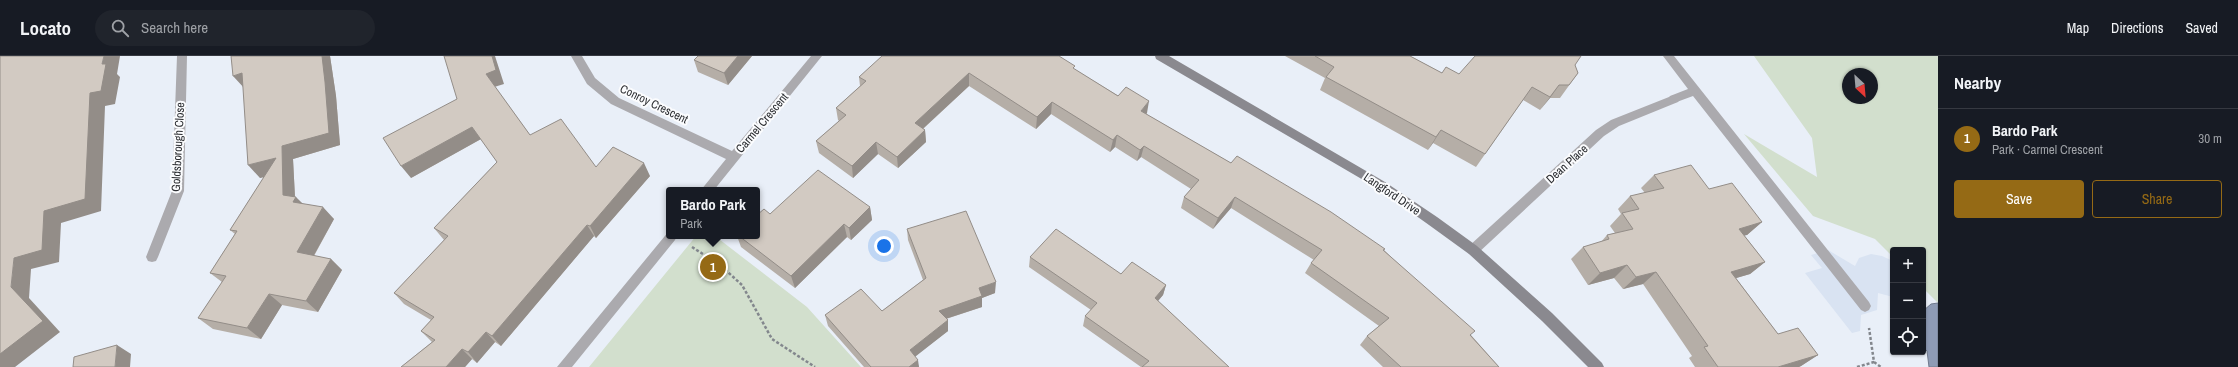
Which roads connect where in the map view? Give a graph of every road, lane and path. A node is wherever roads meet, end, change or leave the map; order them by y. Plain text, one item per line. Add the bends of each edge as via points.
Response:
1 (182, 56) edge
2 (576, 56) edge
3 (817, 56) edge
4 (1668, 56) edge
5 (1164, 57) edge
6 (1696, 91) junction
7 (734, 157) junction
8 (709, 187) edge
9 (669, 239) edge
10 (687, 244) dead end
11 (1473, 250) junction
12 (152, 257) dead end
13 (1865, 306) joint
14 (1874, 362) junction
15 (564, 367) edge
16 (815, 367) edge
17 (1597, 367) edge
18 (1857, 367) edge
19 (1881, 367) edge

1 - 12 street, Goldsborough Close via 178,191
2 - 7 street, Conroy Crescent via 591,81 615,101
3 - 7 street, Carmel Crescent
4 - 6 street
5 - 11 street, Langford Drive via 1381,185
6 - 11 street, Dean Place via 1621,120 1600,134
6 - 13 street
7 - 8 street, Carmel Crescent
9 - 15 street
10 - 16 path via 720,265 742,285 772,339
11 - 17 street, Langford Drive via 1547,317
13 - 14 path
14 - 18 path
14 - 19 path

